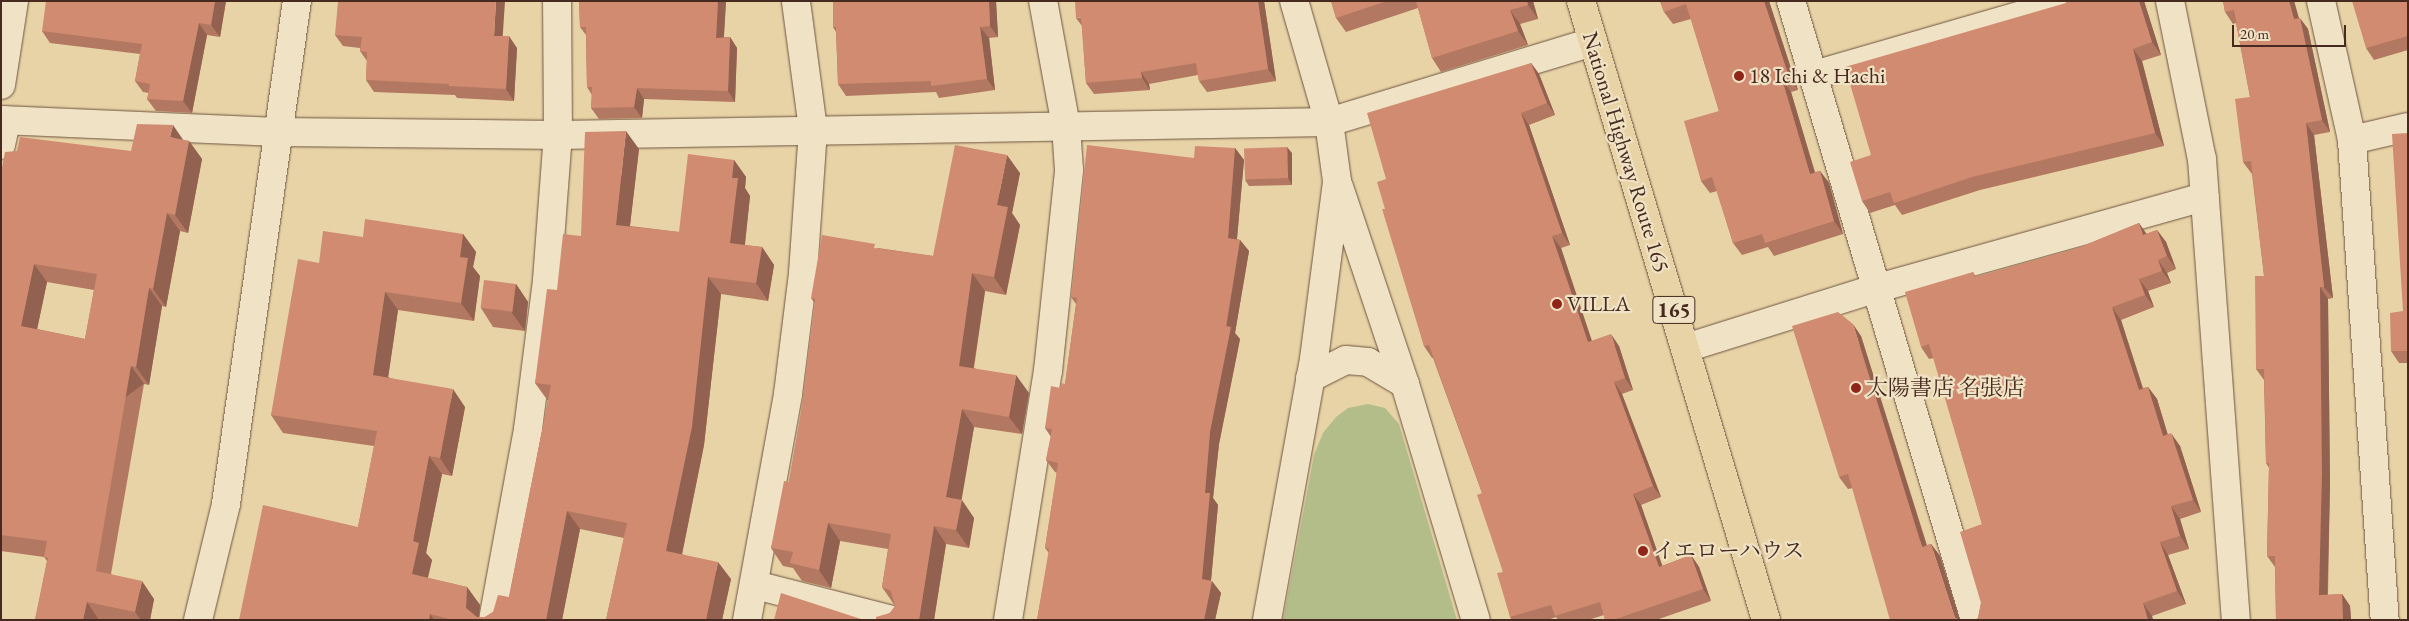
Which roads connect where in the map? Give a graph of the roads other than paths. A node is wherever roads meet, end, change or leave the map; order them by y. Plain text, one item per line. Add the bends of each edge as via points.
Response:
1 (14, 1) edge
2 (298, 1) edge
3 (557, 1) edge
4 (796, 1) edge
5 (1043, 1) edge
6 (1294, 1) edge
7 (1580, 1) edge
8 (1791, 1) edge
9 (2070, 1) edge
10 (2170, 1) edge
11 (2321, 1) edge
12 (1592, 42) junction
13 (1814, 75) junction
14 (1, 85) edge
15 (1329, 122) junction
16 (1066, 126) junction
17 (2408, 127) edge
18 (3, 129) edge
19 (813, 129) junction
20 (278, 132) junction
21 (558, 135) junction
22 (2352, 140) junction
23 (1337, 181) junction
24 (2205, 197) junction
25 (1878, 288) junction
26 (1686, 348) junction
27 (1310, 378) junction
28 (1405, 384) junction
29 (756, 585) junction
30 (198, 620) edge
31 (494, 620) edge
32 (747, 620) edge
33 (892, 620) edge
34 (1008, 620) edge
35 (1267, 620) edge
36 (1476, 620) edge
37 (1766, 620) edge
38 (1975, 620) edge
39 (2236, 620) edge
40 (2385, 620) edge

1 - 14 street
2 - 20 street
3 - 21 street
4 - 19 street
5 - 16 street
6 - 15 street
7 - 12 highway, National Highway Route 165 / 165
8 - 13 street
9 - 13 street
10 - 24 street via 2202,159
11 - 22 street
12 - 15 street
12 - 26 highway, National Highway Route 165 / 165
13 - 25 street
15 - 16 street
15 - 23 street
16 - 19 street
16 - 34 street via 1069,170 1048,371
17 - 22 street
18 - 20 street
19 - 21 street
19 - 29 street via 802,283 788,394
20 - 21 street
20 - 30 street via 226,504
21 - 31 street via 547,280 532,402
22 - 40 street
23 - 27 street
23 - 28 street
24 - 25 street
24 - 39 street
25 - 26 street
25 - 38 street
26 - 37 highway, National Highway Route 165 / 165
27 - 28 street via 1346,360 1353,360 1368,362
27 - 35 street
28 - 36 street
29 - 32 street
29 - 33 street

